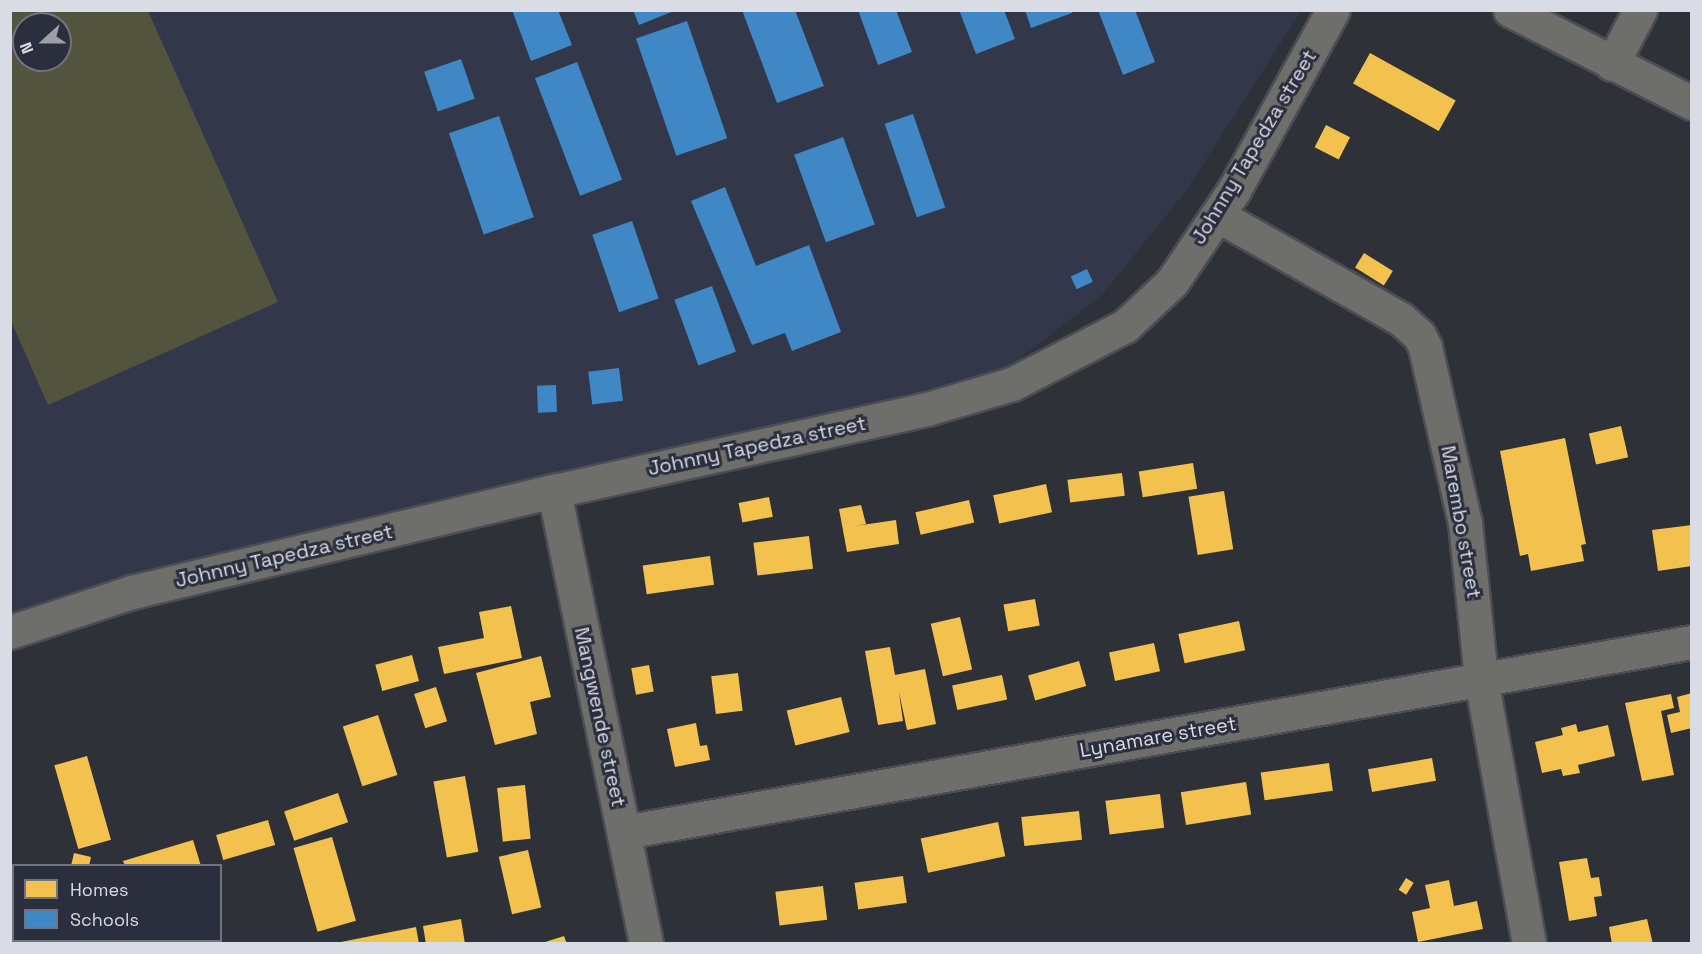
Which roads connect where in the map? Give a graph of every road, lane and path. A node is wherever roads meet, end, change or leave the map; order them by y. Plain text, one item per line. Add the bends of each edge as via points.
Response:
1 (1333, 10) edge
2 (1510, 10) edge
3 (1640, 10) edge
4 (1612, 64) junction
5 (1692, 103) edge
6 (1217, 215) junction
7 (554, 491) junction
8 (12, 628) edge
9 (1692, 642) edge
10 (1481, 679) junction
11 (624, 832) junction
12 (646, 944) edge
13 (1529, 944) edge

1 - 6 street, Johnny Tapedza street
2 - 4 street
3 - 4 street
4 - 5 street
6 - 7 street, Johnny Tapedza street via 1172,282 1149,306 1097,343 1012,384 927,409
6 - 10 street, Marembo street via 1401,319 1419,335 1431,368 1465,523
7 - 8 street, Johnny Tapedza street via 132,592
7 - 11 street, Mangwende street
9 - 10 street, Lynamare street
10 - 11 street, Lynamare street
10 - 13 street, Marembo street
11 - 12 street, Mangwende street

